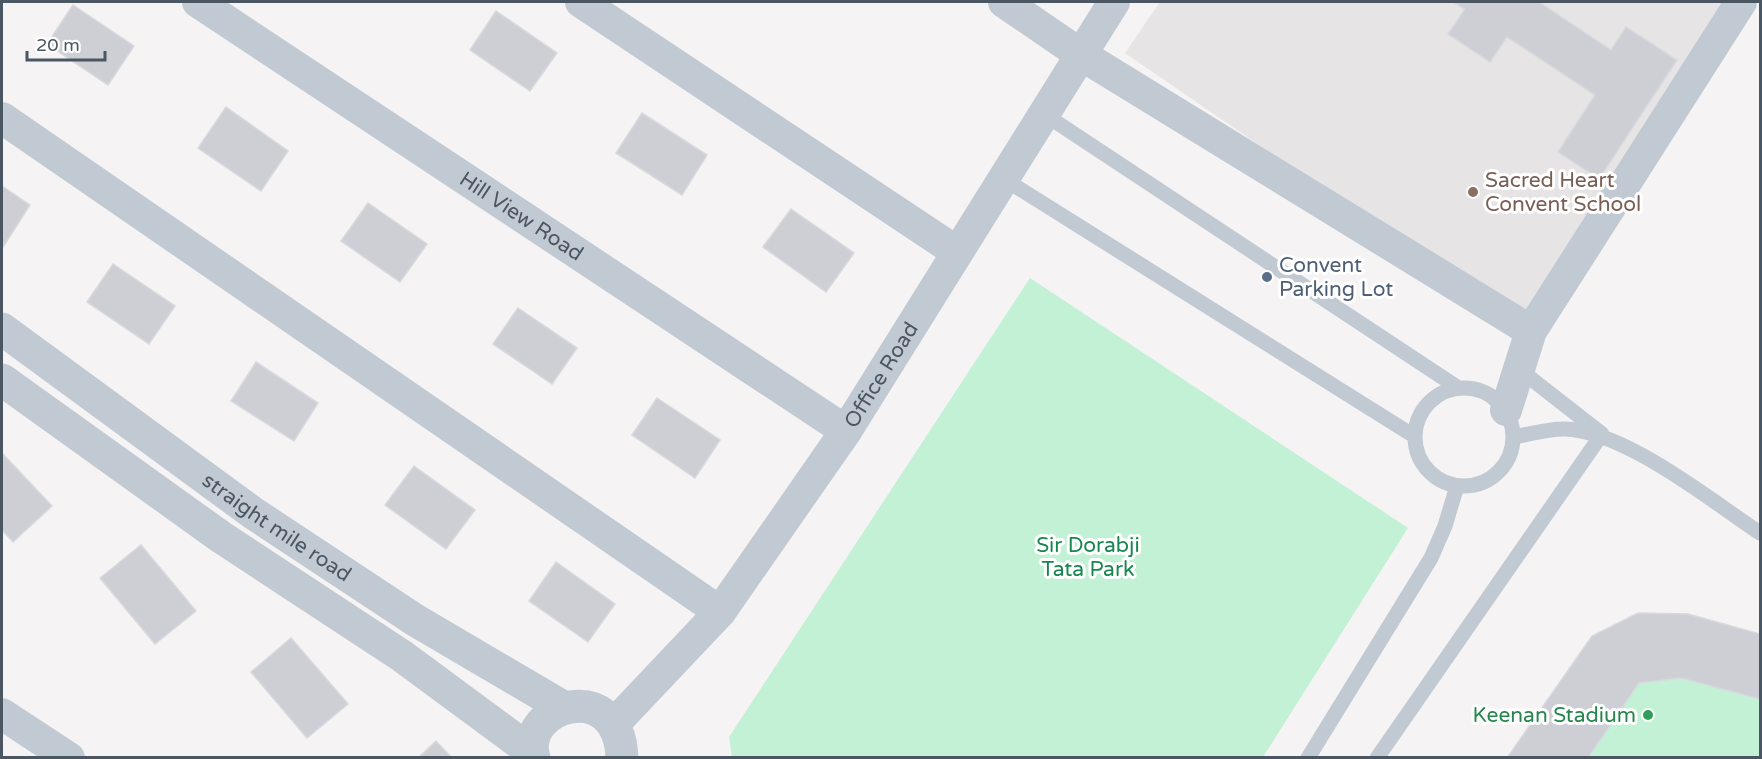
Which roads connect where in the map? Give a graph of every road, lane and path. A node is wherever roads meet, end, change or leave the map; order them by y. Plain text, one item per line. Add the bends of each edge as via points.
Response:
1 (198, 2) edge
2 (581, 2) edge
3 (1004, 2) edge
4 (1114, 2) edge
5 (1741, 2) edge
6 (1080, 54) junction
7 (1044, 114) junction
8 (2, 118) edge
9 (1004, 179) junction
10 (957, 252) junction
11 (2, 329) edge
12 (1531, 331) junction
13 (1520, 370) junction
14 (2, 380) edge
15 (1457, 387) junction
16 (1510, 423) junction
17 (846, 431) junction
18 (1602, 434) junction
19 (1414, 436) junction
20 (1457, 486) junction
21 (1761, 533) edge
22 (720, 612) junction
23 (563, 707) junction
24 (2, 714) edge
25 (614, 724) junction
26 (533, 755) edge
27 (623, 757) edge
28 (69, 758) edge
29 (1308, 758) edge
30 (1377, 758) edge

1 - 17 street, Hill View Road
2 - 10 street
3 - 6 street
4 - 6 street, Office Road
5 - 12 street
6 - 7 street, Office Road
6 - 12 street
7 - 9 street, Office Road
7 - 15 lane
8 - 22 street
9 - 10 street, Office Road
9 - 19 lane
10 - 17 street, Office Road
11 - 23 street, straight mile road via 253,513 415,620
12 - 13 street
13 - 16 street
13 - 18 lane
14 - 26 street, straight mile road via 221,537 402,656
15 - 16 lane via 1485,391 1497,399
15 - 19 lane via 1437,395 1422,409
16 - 18 lane
16 - 20 lane via 1506,464 1497,475 1478,484
17 - 22 street, Office Road
18 - 21 lane
18 - 30 lane
19 - 20 lane via 1426,468 1443,482
20 - 29 lane via 1431,558
22 - 25 street, Office Road
23 - 25 street, straight mile road via 586,706
23 - 26 street, straight mile road via 541,724
24 - 28 street
25 - 27 street via 620,734

